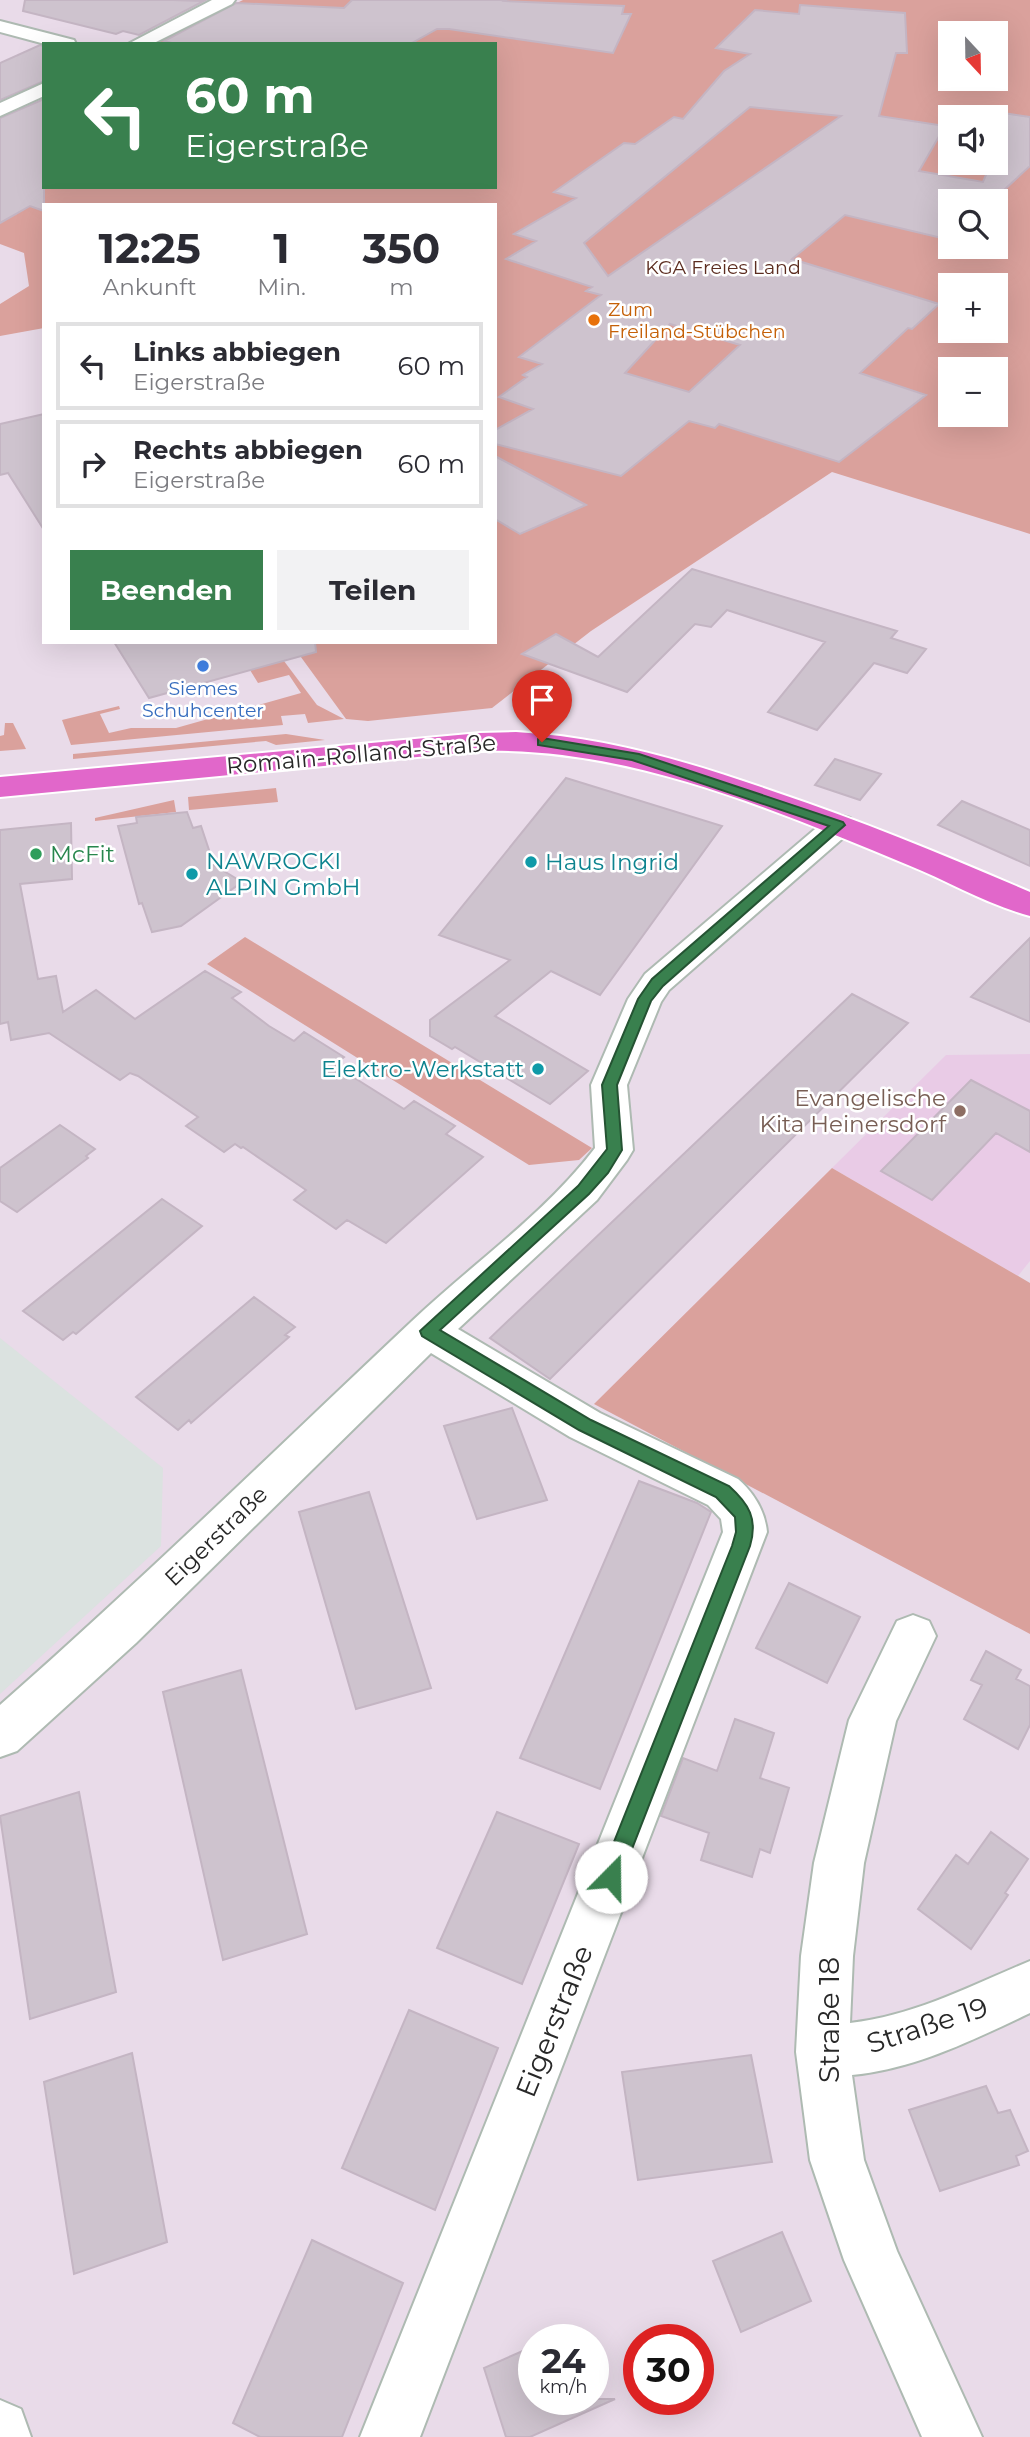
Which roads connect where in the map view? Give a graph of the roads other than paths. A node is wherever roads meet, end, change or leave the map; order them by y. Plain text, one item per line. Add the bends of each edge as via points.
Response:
1 (226, 0) edge
2 (0, 26) edge
3 (60, 42) edge
4 (141, 42) edge
5 (42, 90) edge
6 (0, 110) edge
7 (0, 787) edge
8 (839, 825) junction
9 (1030, 905) edge
10 (428, 1331) junction
11 (914, 1636) dead end
12 (0, 1735) edge
13 (1030, 1987) edge
14 (822, 2052) junction
15 (390, 2437) edge
16 (952, 2437) edge

1 - 4 street
2 - 3 street
5 - 6 street
7 - 8 main road, Romain-Rolland-Straße via 527,741 634,757
8 - 9 main road, Romain-Rolland-Straße
8 - 10 street, Eigerstraße via 657,982 645,999 609,1085 614,1150 602,1169
10 - 12 street, Eigerstraße via 120,1628
10 - 15 street, Eigerstraße via 585,1425 723,1492 744,1516 745,1532
11 - 14 street, Straße 18 via 873,1720 841,1850 827,1956
13 - 14 street, Straße 19 via 941,2027 880,2046
14 - 16 street, Straße 18 via 837,2160 872,2260

